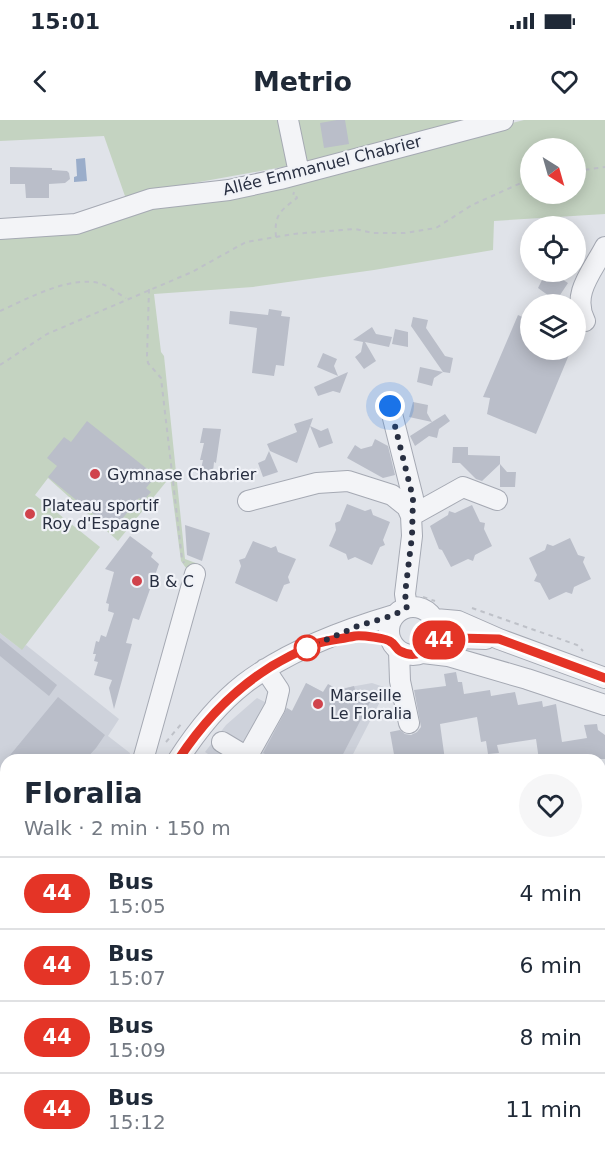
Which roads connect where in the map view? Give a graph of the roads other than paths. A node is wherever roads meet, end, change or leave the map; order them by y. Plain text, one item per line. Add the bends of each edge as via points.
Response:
1 (288, 120) edge
2 (503, 120) edge
3 (296, 181) junction
4 (0, 229) edge
5 (605, 247) edge
6 (580, 294) edge
7 (390, 406) dead end
8 (497, 500) dead end
9 (248, 501) dead end
10 (411, 516) junction
11 (195, 574) road end
12 (408, 606) junction
13 (437, 611) junction
14 (499, 639) junction
15 (315, 644) junction
16 (395, 646) junction
17 (429, 647) junction
18 (266, 669) junction
19 (603, 677) edge
20 (600, 703) edge
21 (409, 723) dead end
22 (222, 742) dead end
23 (145, 754) edge
24 (182, 754) edge
25 (241, 754) edge
26 (252, 754) edge

1 - 3 street
2 - 3 street, Allée Emmanuel Chabrier
3 - 4 street, Allée Emmanuel Chabrier via 151,199 76,224
5 - 6 street
7 - 10 street via 413,498
8 - 10 street via 463,487
9 - 10 street via 317,483 348,481 392,495
10 - 12 street
11 - 23 street
12 - 13 street
12 - 15 street
12 - 16 street via 390,623 388,632
13 - 14 street
13 - 17 street via 437,633
14 - 17 street via 457,638
14 - 19 street
15 - 16 street via 360,635
15 - 18 street
16 - 17 street via 415,655
16 - 21 street
17 - 20 street
18 - 24 street via 217,710
18 - 26 street via 279,690 275,707
19 - 20 street
22 - 25 street

